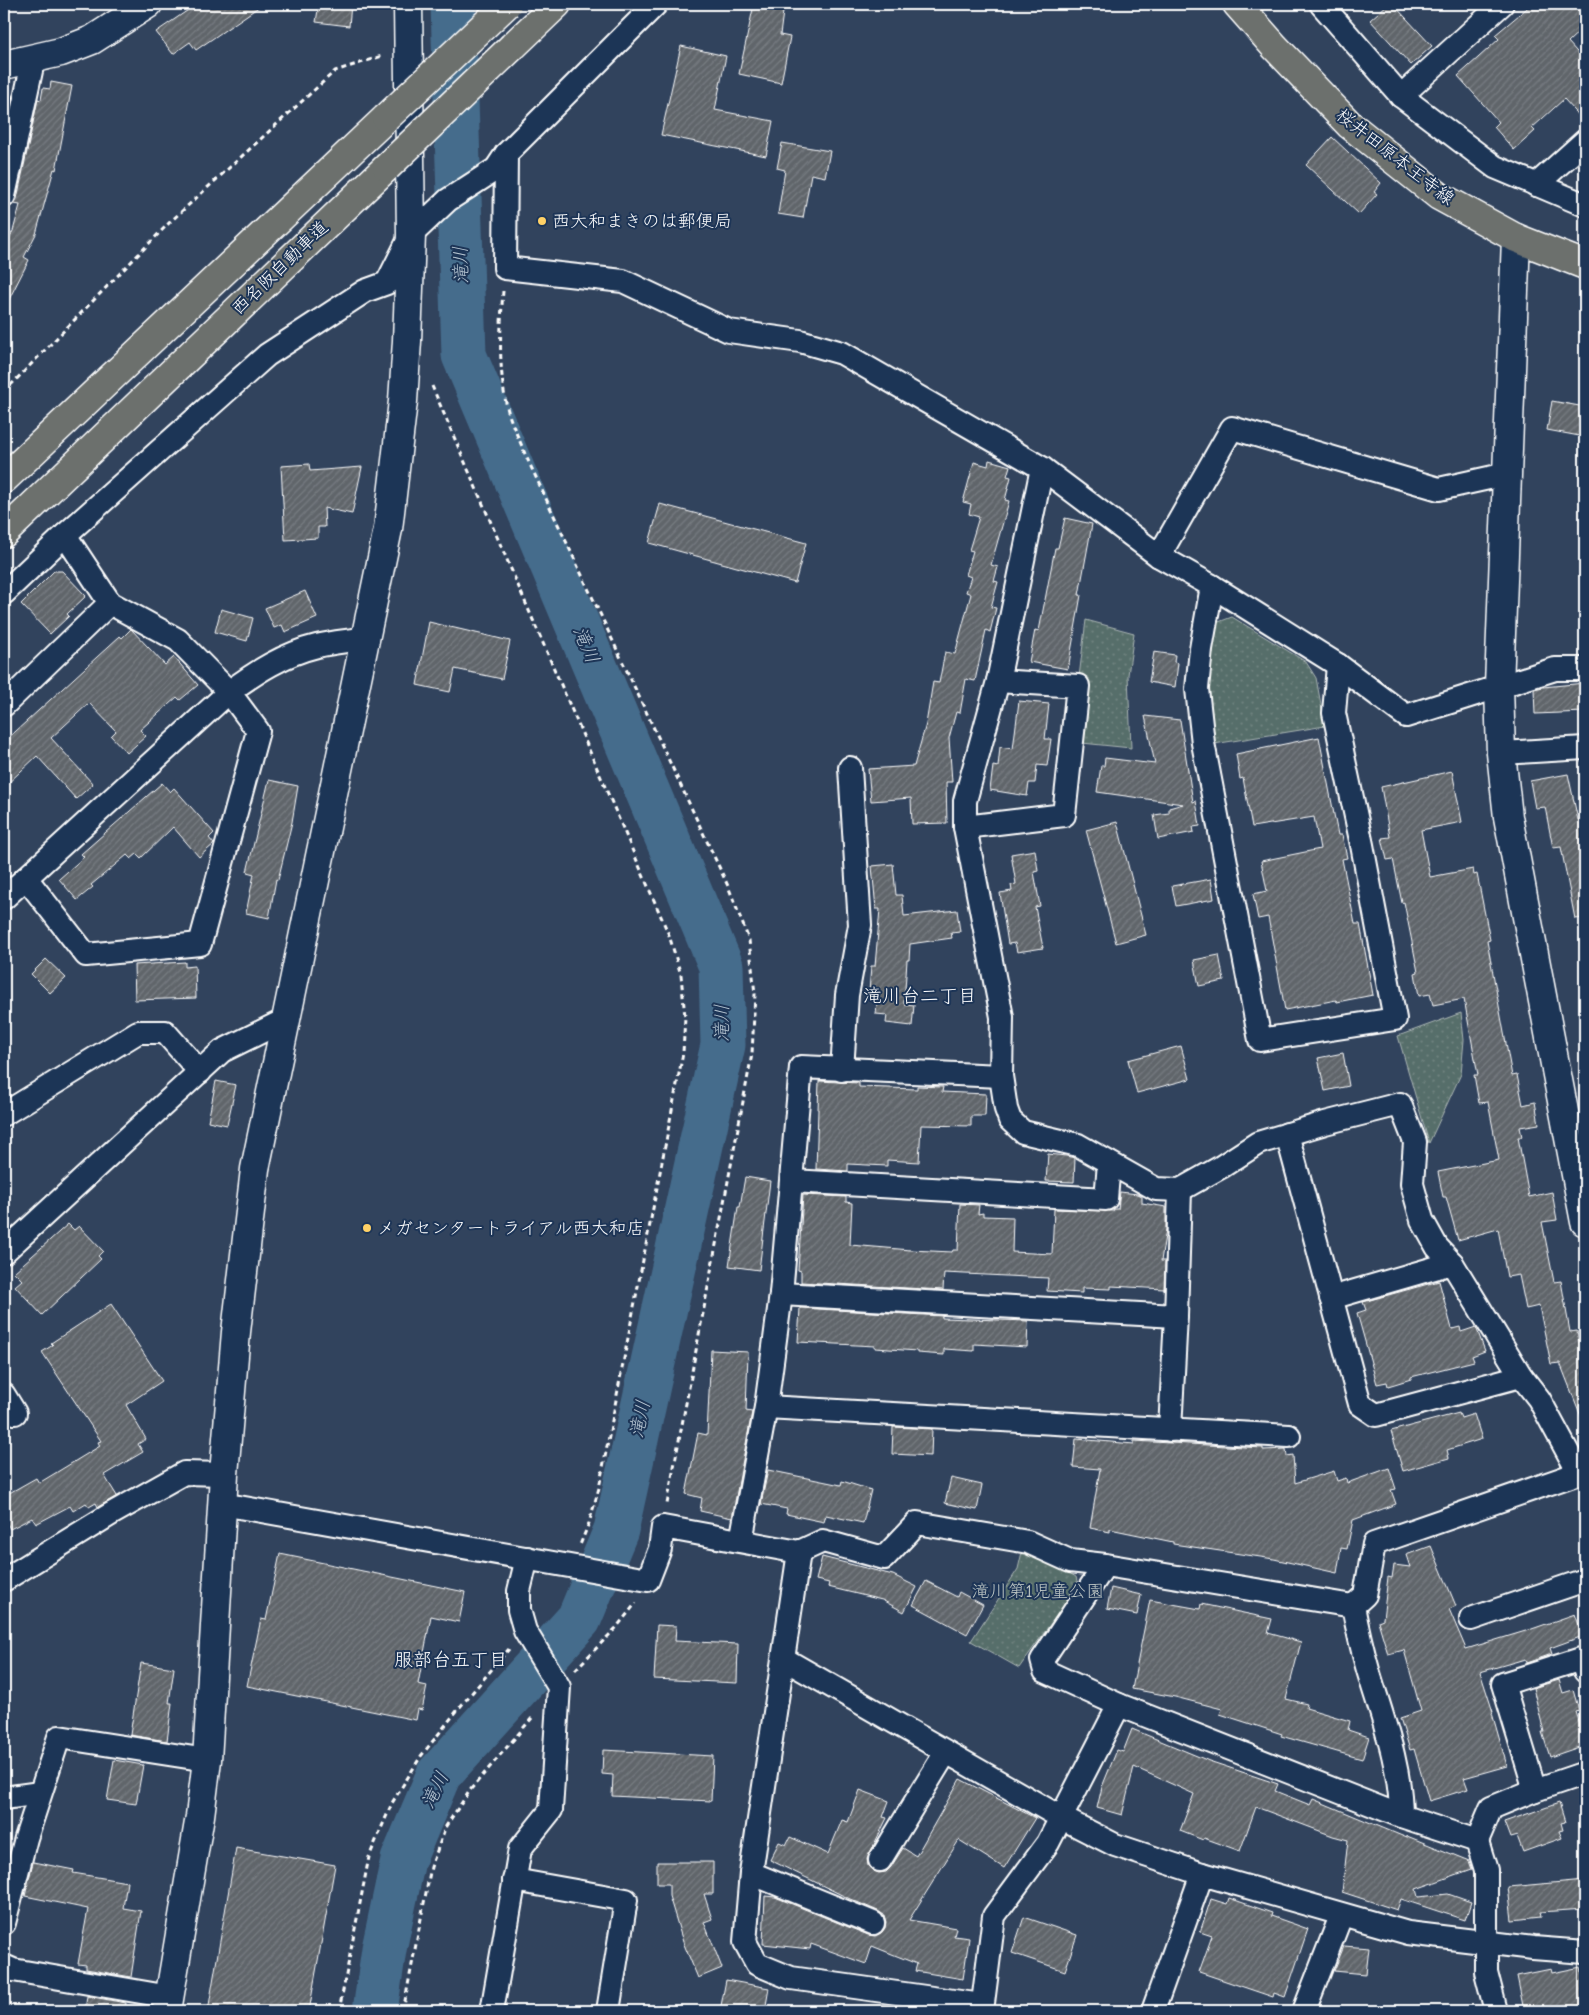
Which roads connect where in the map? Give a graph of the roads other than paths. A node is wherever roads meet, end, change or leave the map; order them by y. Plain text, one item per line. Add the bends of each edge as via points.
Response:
1 (148, 4) edge
2 (408, 4) edge
3 (507, 4) edge
4 (557, 4) edge
5 (656, 4) edge
6 (1237, 4) edge
7 (1321, 4) edge
8 (1496, 6) edge
9 (34, 57) junction
10 (4, 64) edge
11 (1401, 96) junction
12 (1585, 141) edge
13 (501, 161) junction
14 (1536, 185) junction
15 (4, 196) edge
16 (1585, 205) edge
17 (411, 235) junction
18 (1516, 238) junction
19 (1585, 265) edge
20 (1042, 468) junction
21 (1507, 474) junction
22 (4, 479) edge
23 (4, 533) edge
24 (65, 535) junction
25 (1159, 556) junction
26 (1212, 586) junction
27 (4, 593) edge
28 (110, 603) junction
29 (366, 638) junction
30 (1338, 665) junction
31 (1585, 669) edge
32 (998, 681) junction
33 (1499, 686) junction
34 (228, 692) junction
35 (4, 705) edge
36 (1585, 748) edge
37 (1501, 752) junction
38 (850, 768) dead end
39 (965, 826) junction
40 (26, 878) junction
41 (4, 898) edge
42 (285, 1020) junction
43 (842, 1070) junction
44 (200, 1072) junction
45 (1002, 1076) junction
46 (4, 1114) edge
47 (1287, 1134) junction
48 (1109, 1163) junction
49 (792, 1181) junction
50 (1180, 1190) junction
51 (1585, 1222) edge
52 (4, 1252) edge
53 (1452, 1263) junction
54 (781, 1294) junction
55 (1331, 1298) junction
56 (1176, 1316) junction
57 (1521, 1376) junction
58 (766, 1407) junction
59 (1170, 1430) junction
60 (1289, 1436) dead end
61 (224, 1474) junction
62 (1582, 1482) edge
63 (222, 1504) junction
64 (741, 1541) junction
65 (799, 1552) junction
66 (527, 1558) junction
67 (1105, 1565) junction
68 (4, 1580) edge
69 (1585, 1580) edge
70 (1353, 1606) junction
71 (1471, 1619) dead end
72 (784, 1659) junction
73 (1585, 1671) edge
74 (1119, 1705) junction
75 (946, 1752) junction
76 (207, 1760) junction
77 (1585, 1773) edge
78 (1535, 1790) junction
79 (40, 1793) junction
80 (4, 1798) edge
81 (1401, 1816) junction
82 (1060, 1817) junction
83 (1477, 1841) junction
84 (880, 1860) dead end
85 (750, 1873) junction
86 (1202, 1874) junction
87 (514, 1880) junction
88 (1341, 1916) junction
89 (4, 1923) edge
90 (873, 1923) dead end
91 (1488, 1943) junction
92 (1585, 1952) edge
93 (4, 1966) edge
94 (168, 2004) edge
95 (982, 2008) edge
96 (492, 2011) edge
97 (608, 2011) edge
98 (1153, 2011) edge
99 (1304, 2011) edge
100 (1496, 2011) edge

1 - 9 street via 92,40 61,52
2 - 17 street
3 - 22 main road, 西名阪自動車道, bridge
4 - 23 main road, 西名阪自動車道, bridge
5 - 13 street
6 - 18 main road, 桜井田原本王寺線 via 1350,125 1439,196
7 - 11 street
8 - 11 street
9 - 10 street
9 - 15 street
11 - 14 street via 1495,167
12 - 14 street
13 - 17 street via 448,200
13 - 20 street via 504,268 623,281 729,331 800,341 842,353
14 - 16 street
17 - 24 street via 387,283 364,291 267,355
17 - 29 street via 404,382 388,529
18 - 19 main road, 桜井田原本王寺線
18 - 21 street
20 - 25 street
20 - 32 street
21 - 25 street via 1439,489 1232,428
21 - 33 street
24 - 27 street
24 - 28 street
25 - 26 street
26 - 30 street
26 - 30 street via 1197,689 1202,743 1260,1040 1395,1019 1334,713
28 - 34 street via 178,640
28 - 35 street
29 - 34 street via 316,646 279,659
29 - 42 street
30 - 33 street via 1406,716
31 - 33 street via 1554,669
32 - 39 street via 964,801
32 - 39 street via 1078,686 1064,815
33 - 37 street
34 - 40 street
34 - 40 street via 258,731 200,944 86,955
36 - 37 street
37 - 51 street via 1508,817
38 - 43 street via 860,926 847,995
39 - 45 street via 1002,1017
40 - 41 street
42 - 44 street via 222,1051
42 - 61 street via 255,1169
43 - 45 street
43 - 49 street via 801,1067
44 - 46 street via 166,1032 138,1032
44 - 52 street
45 - 48 street via 1010,1120 1023,1132 1078,1145
47 - 50 street via 1258,1143
47 - 53 street via 1400,1104 1415,1142 1412,1184 1422,1220 1437,1247
47 - 55 street
48 - 49 street via 1106,1199
48 - 50 street via 1156,1189
49 - 54 street
50 - 56 street
53 - 55 street
53 - 57 street
54 - 56 street
54 - 58 street
55 - 57 street via 1360,1404 1376,1415
56 - 59 street
57 - 62 street via 1539,1400
58 - 59 street
58 - 64 street
59 - 60 street
61 - 63 street
61 - 68 street via 184,1473
62 - 70 street via 1374,1544 1366,1595
63 - 66 street
63 - 76 street
64 - 65 street
64 - 66 street via 663,1527 660,1549 648,1580
65 - 67 street via 823,1541 884,1558 917,1523 1028,1542 1070,1561
65 - 72 street
66 - 87 street via 519,1590 519,1610 525,1631 560,1687 551,1810 520,1849
67 - 70 street
67 - 74 street via 1042,1660 1045,1671
69 - 71 street
70 - 81 street via 1401,1793
72 - 75 street
72 - 85 street
73 - 78 street via 1581,1659 1503,1684
74 - 81 street
74 - 82 street
75 - 82 street
75 - 84 street
76 - 79 street via 59,1737
76 - 94 street
77 - 78 street
78 - 83 street via 1491,1808
79 - 80 street
79 - 89 street
81 - 83 street
82 - 86 street via 1115,1845
82 - 95 street via 1048,1843 994,1916
83 - 91 street via 1486,1870
85 - 90 street
85 - 95 street via 745,1942 757,1964 791,1978
86 - 88 street
86 - 98 street
87 - 96 street
87 - 97 street via 626,1900
88 - 91 street via 1408,1933
88 - 99 street
91 - 92 street
91 - 100 street via 1486,1972
93 - 94 street

